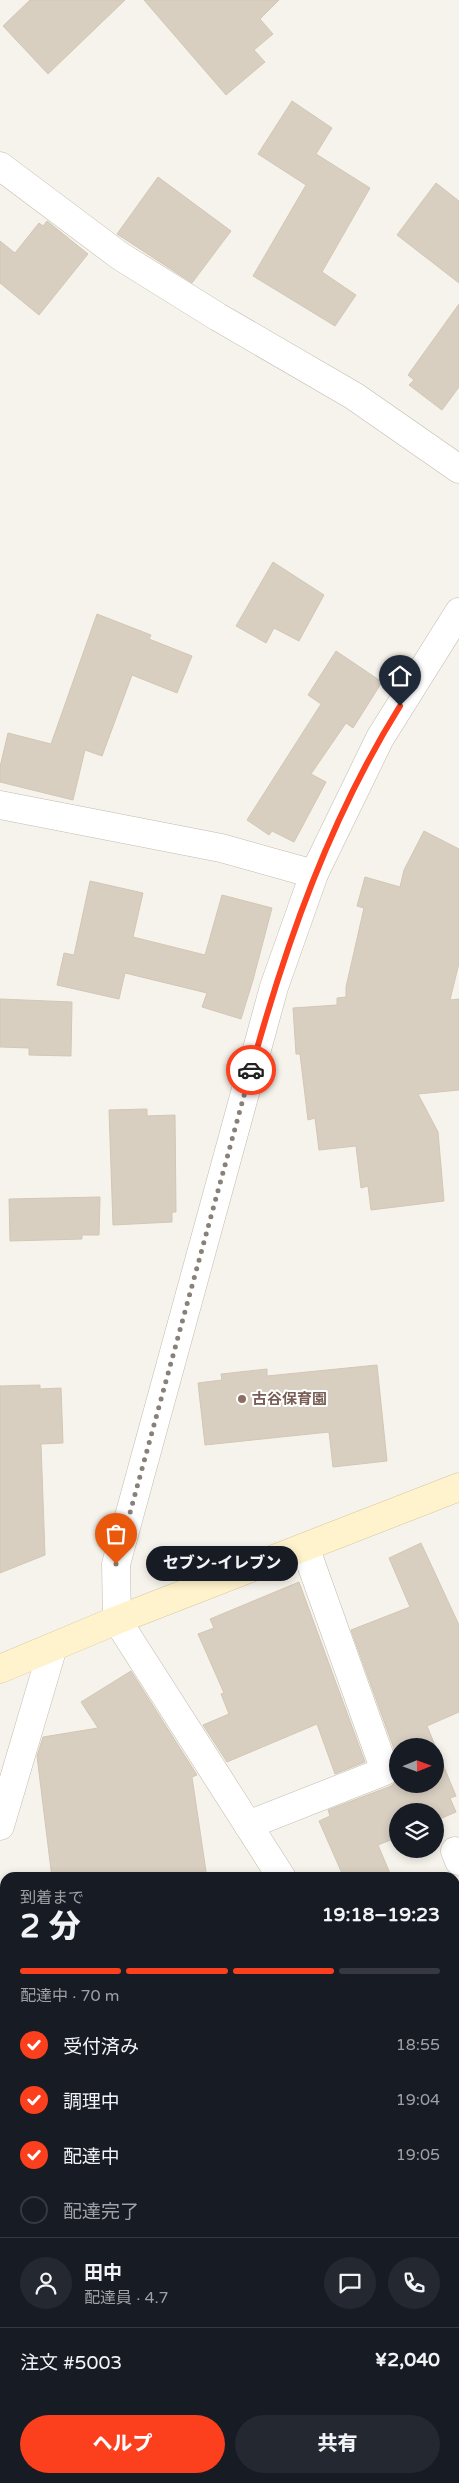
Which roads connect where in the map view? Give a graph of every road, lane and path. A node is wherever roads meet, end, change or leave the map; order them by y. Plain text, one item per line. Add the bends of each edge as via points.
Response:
1 (0, 166) edge
2 (459, 469) edge
3 (459, 612) edge
4 (0, 805) edge
5 (314, 874) junction
6 (459, 1487) edge
7 (305, 1547) junction
8 (117, 1620) junction
9 (53, 1647) junction
10 (0, 1669) edge
11 (248, 1825) junction
12 (0, 1826) edge
13 (278, 1872) edge

1 - 2 street via 120,256 354,396
3 - 5 street via 380,738
4 - 5 street via 221,848
5 - 8 street via 274,987 118,1556
6 - 7 street
7 - 8 street
7 - 11 street via 385,1770
8 - 9 street
8 - 11 street
9 - 10 street
9 - 12 street
11 - 13 street

